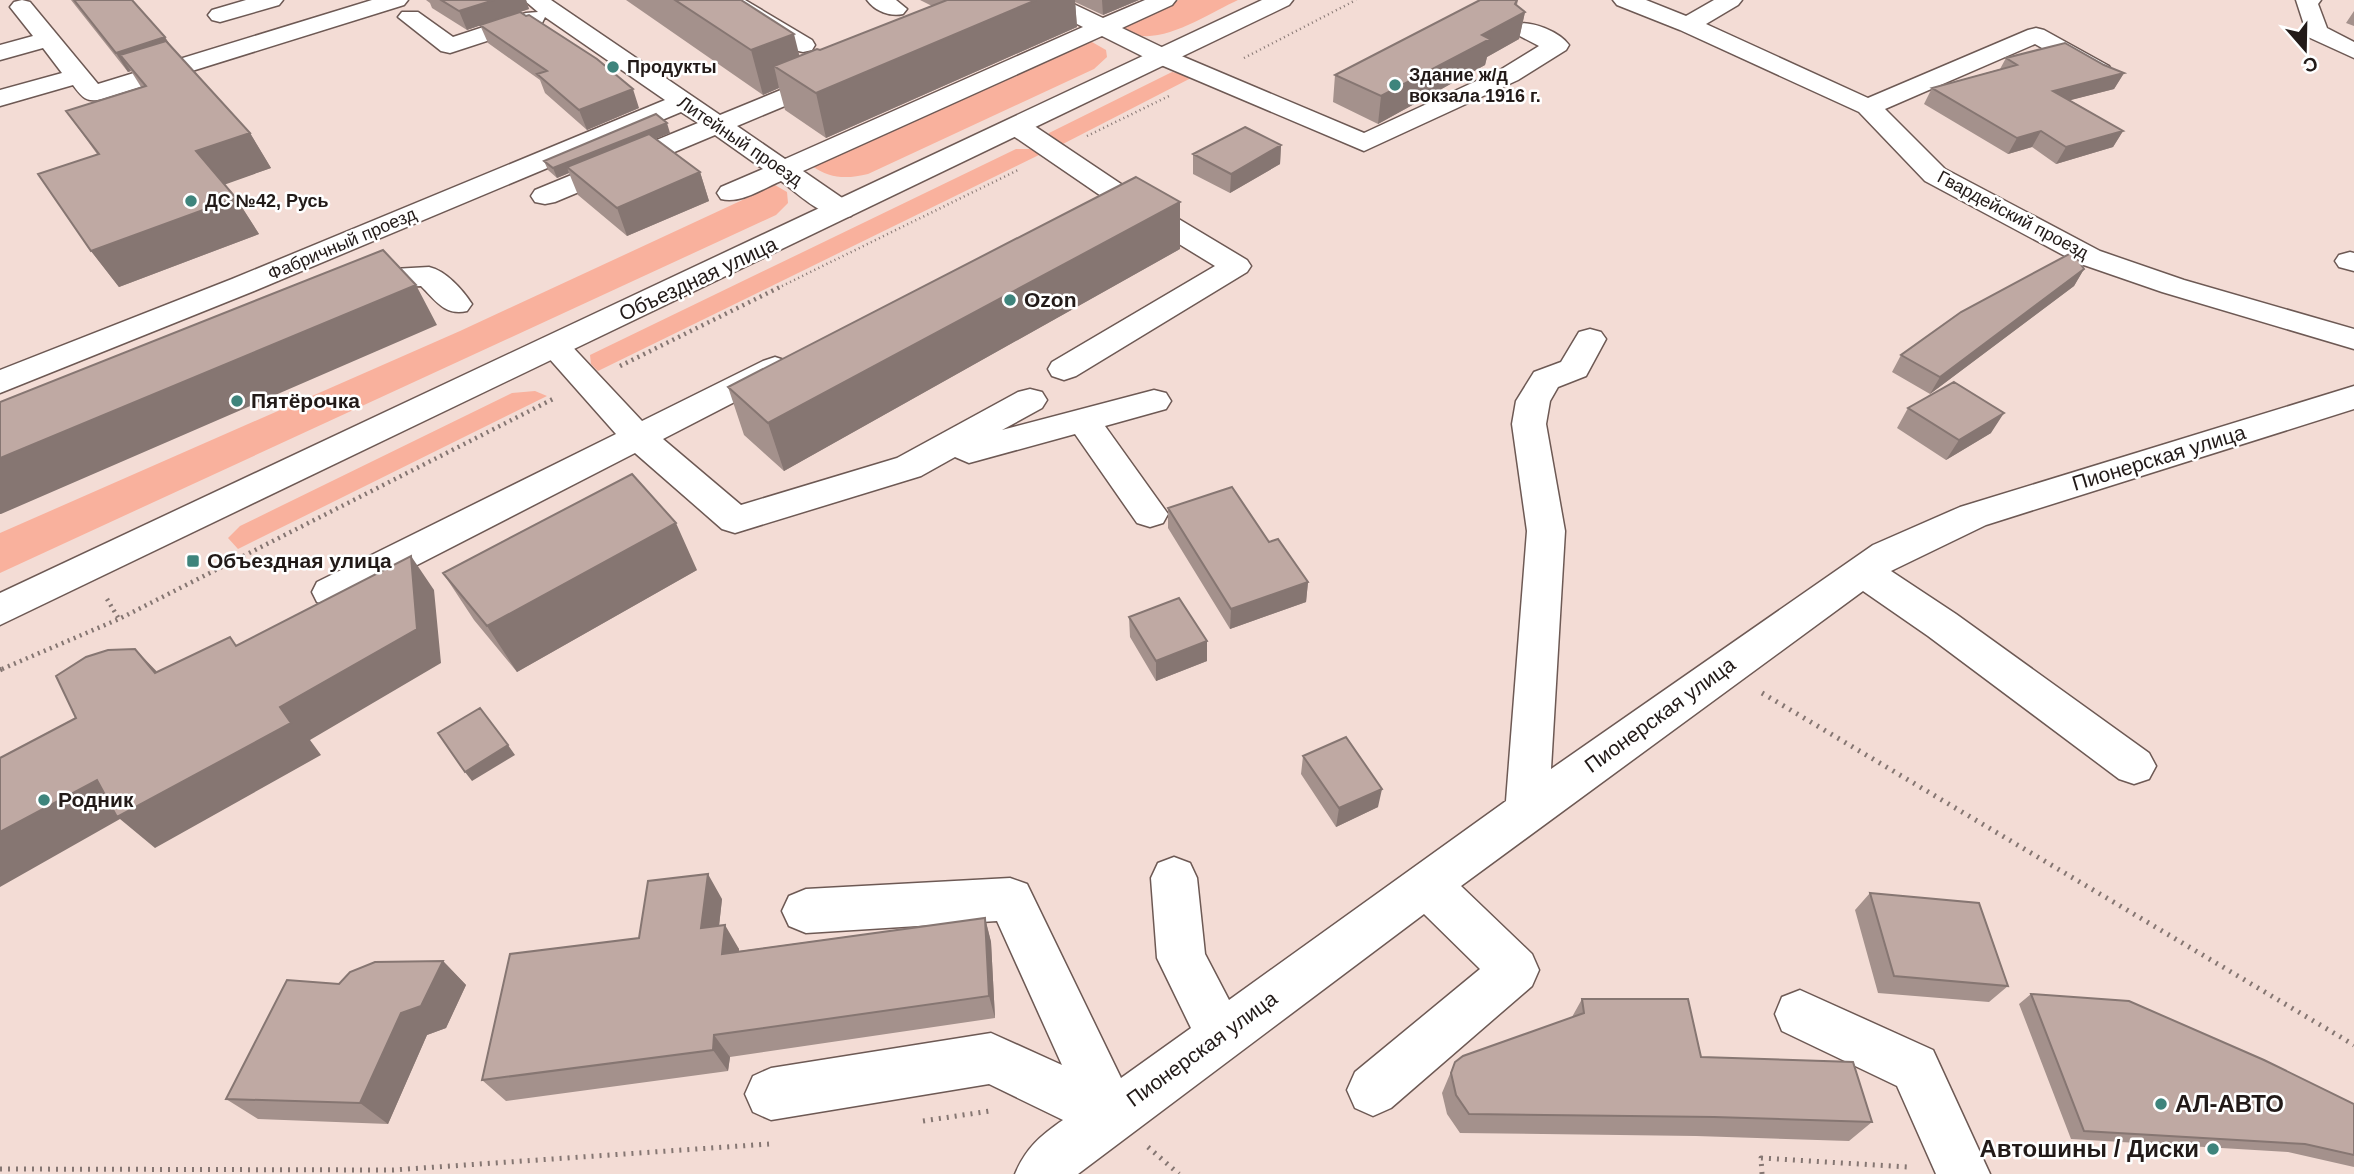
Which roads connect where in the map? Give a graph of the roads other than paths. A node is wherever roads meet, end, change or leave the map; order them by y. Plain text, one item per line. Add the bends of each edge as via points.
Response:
1 (47, 0) edge
2 (273, 0) edge
3 (729, 0) edge
4 (1047, 0) edge
5 (1164, 0) edge
6 (1281, 0) edge
7 (1625, 0) edge
8 (1730, 0) edge
9 (2309, 0) edge
10 (544, 6) edge
11 (403, 9) edge
12 (11, 10) edge
13 (220, 15) dead end
14 (1688, 25) junction
15 (306, 28) junction
16 (1103, 28) junction
17 (1524, 29) edge
18 (48, 39) junction
19 (803, 45) dead end
20 (2354, 51) edge
21 (0, 53) edge
22 (1163, 57) junction
23 (858, 67) edge
24 (2105, 74) edge
25 (78, 76) junction
26 (0, 99) edge
27 (683, 102) junction
28 (1868, 107) junction
29 (718, 125) junction
30 (1018, 127) junction
31 (784, 170) junction
32 (731, 193) dead end
33 (1117, 194) junction
34 (545, 196) dead end
35 (841, 210) junction
36 (1080, 213) edge
37 (379, 279) junction
38 (243, 285) junction
39 (329, 299) edge
40 (456, 304) dead end
41 (1590, 339) dead end
42 (2354, 339) edge
43 (555, 347) junction
44 (797, 356) edge
45 (1064, 369) dead end
46 (0, 382) edge
47 (2354, 397) edge
48 (1031, 400) dead end
49 (1154, 401) dead end
50 (1083, 420) junction
51 (638, 437) junction
52 (909, 467) junction
53 (678, 471) junction
54 (644, 490) edge
55 (1150, 514) dead end
56 (1863, 572) junction
57 (331, 592) dead end
58 (0, 610) edge
59 (2134, 766) dead end
60 (1527, 811) junction
61 (1174, 878) dead end
62 (1427, 885) junction
63 (806, 911) dead end
64 (1800, 1014) dead end
65 (1221, 1036) junction
66 (1373, 1090) dead end
67 (771, 1094) dead end
68 (1112, 1116) junction
69 (1962, 1172) edge
70 (1042, 1174) edge

1 - 12 street
2 - 13 street
2 - 15 street
3 - 19 street
4 - 16 street
5 - 16 street
6 - 22 street, Объездная улица
7 - 14 street, Гвардейский проезд
8 - 14 street
9 - 20 street via 2316,32
10 - 11 street via 450,46
10 - 27 street, Литейный проезд
11 - 15 street
12 - 18 street
14 - 28 street, Гвардейский проезд
15 - 25 street via 93,94
16 - 22 street
16 - 31 street
17 - 22 street via 1556,45 1509,75 1364,143
18 - 21 street
18 - 25 street
22 - 30 street, Объездная улица
23 - 29 street
24 - 28 street via 2036,35
25 - 26 street
27 - 29 street, Литейный проезд
27 - 38 street, Фабричный проезд
28 - 42 street, Гвардейский проезд via 1935,175 2089,257
29 - 31 street, Литейный проезд
29 - 34 street via 687,149
30 - 33 street
30 - 35 street, Объездная улица
31 - 32 street
31 - 35 street, Литейный проезд
33 - 36 street
33 - 45 street via 1236,266
35 - 43 street, Объездная улица
37 - 38 street
37 - 39 street
37 - 40 street via 429,276
38 - 46 street, Фабричный проезд
41 - 60 street via 1574,369 1546,380 1533,401 1529,424 1545,531
43 - 51 street
43 - 58 street, Объездная улица
44 - 51 street
47 - 56 street, Пионерская улица via 1973,516 1886,555
48 - 52 street
49 - 50 street
50 - 52 street
50 - 55 street
51 - 53 street
51 - 57 street
52 - 53 street via 734,520
53 - 54 street
56 - 59 street
56 - 60 street, Пионерская улица
60 - 62 street, Пионерская улица
61 - 65 street via 1181,958
62 - 65 street, Пионерская улица
62 - 66 street via 1515,970
63 - 68 street via 1010,899
64 - 69 street via 1916,1068
65 - 68 street, Пионерская улица
67 - 68 street via 990,1058
68 - 70 street, Пионерская улица via 1052,1160

